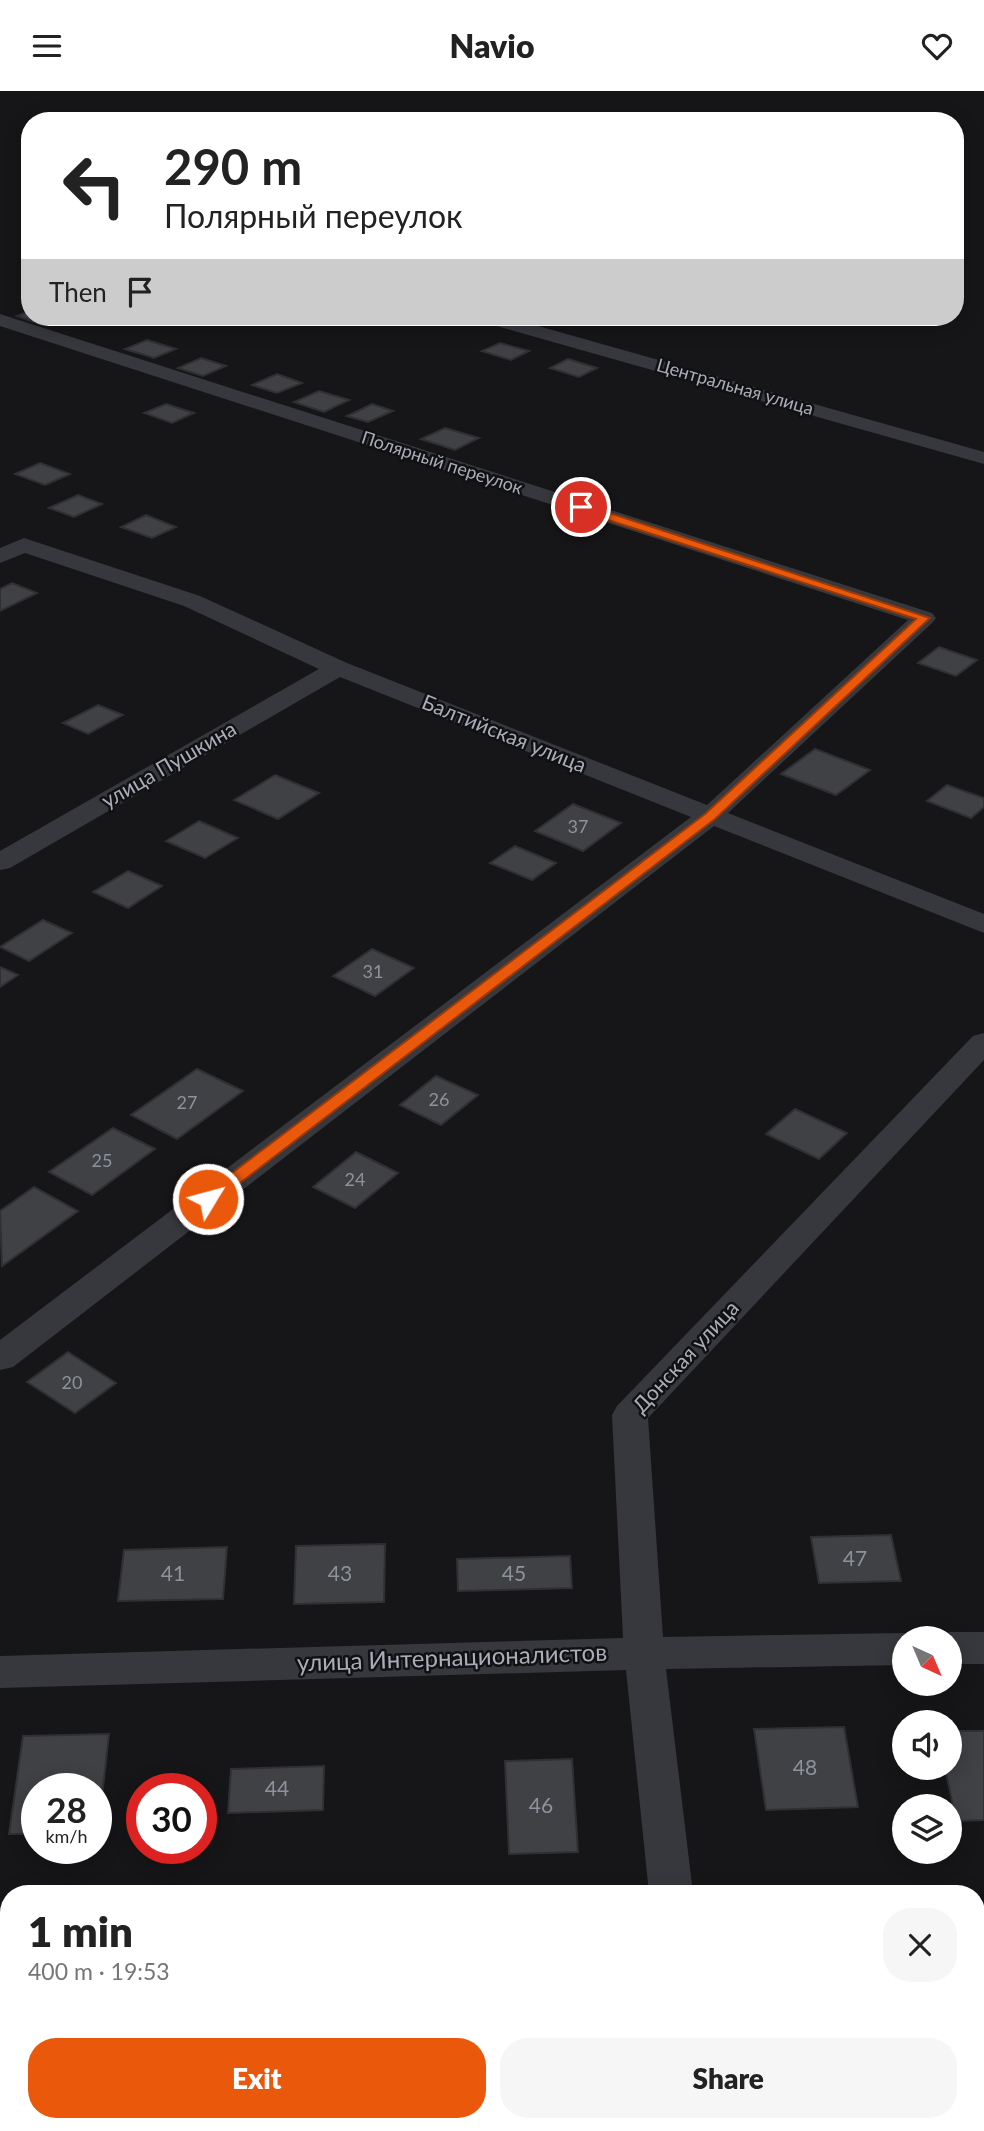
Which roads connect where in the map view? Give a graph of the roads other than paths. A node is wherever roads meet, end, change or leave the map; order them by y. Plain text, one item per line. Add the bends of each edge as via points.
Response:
1 (0, 320) edge
2 (518, 326) edge
3 (984, 458) edge
4 (0, 556) edge
5 (338, 668) junction
6 (710, 816) junction
7 (0, 862) edge
8 (984, 924) edge
9 (984, 1042) edge
10 (0, 1358) edge
11 (962, 1648) edge
12 (984, 1648) edge
13 (892, 1649) edge
14 (644, 1653) junction
15 (0, 1672) edge
16 (670, 1885) edge

1 - 6 street, Полярный переулок via 924,618
2 - 3 street, Центральная улица
4 - 5 street, Балтийская улица via 24,545 192,601
5 - 6 street, Балтийская улица
5 - 7 street, улица Пушкина
6 - 8 street, Балтийская улица
6 - 10 street
9 - 14 street, Донская улица via 630,1415
11 - 12 street
13 - 14 street, улица Интернационалистов
14 - 15 street, улица Интернационалистов
14 - 16 street, Донская улица

